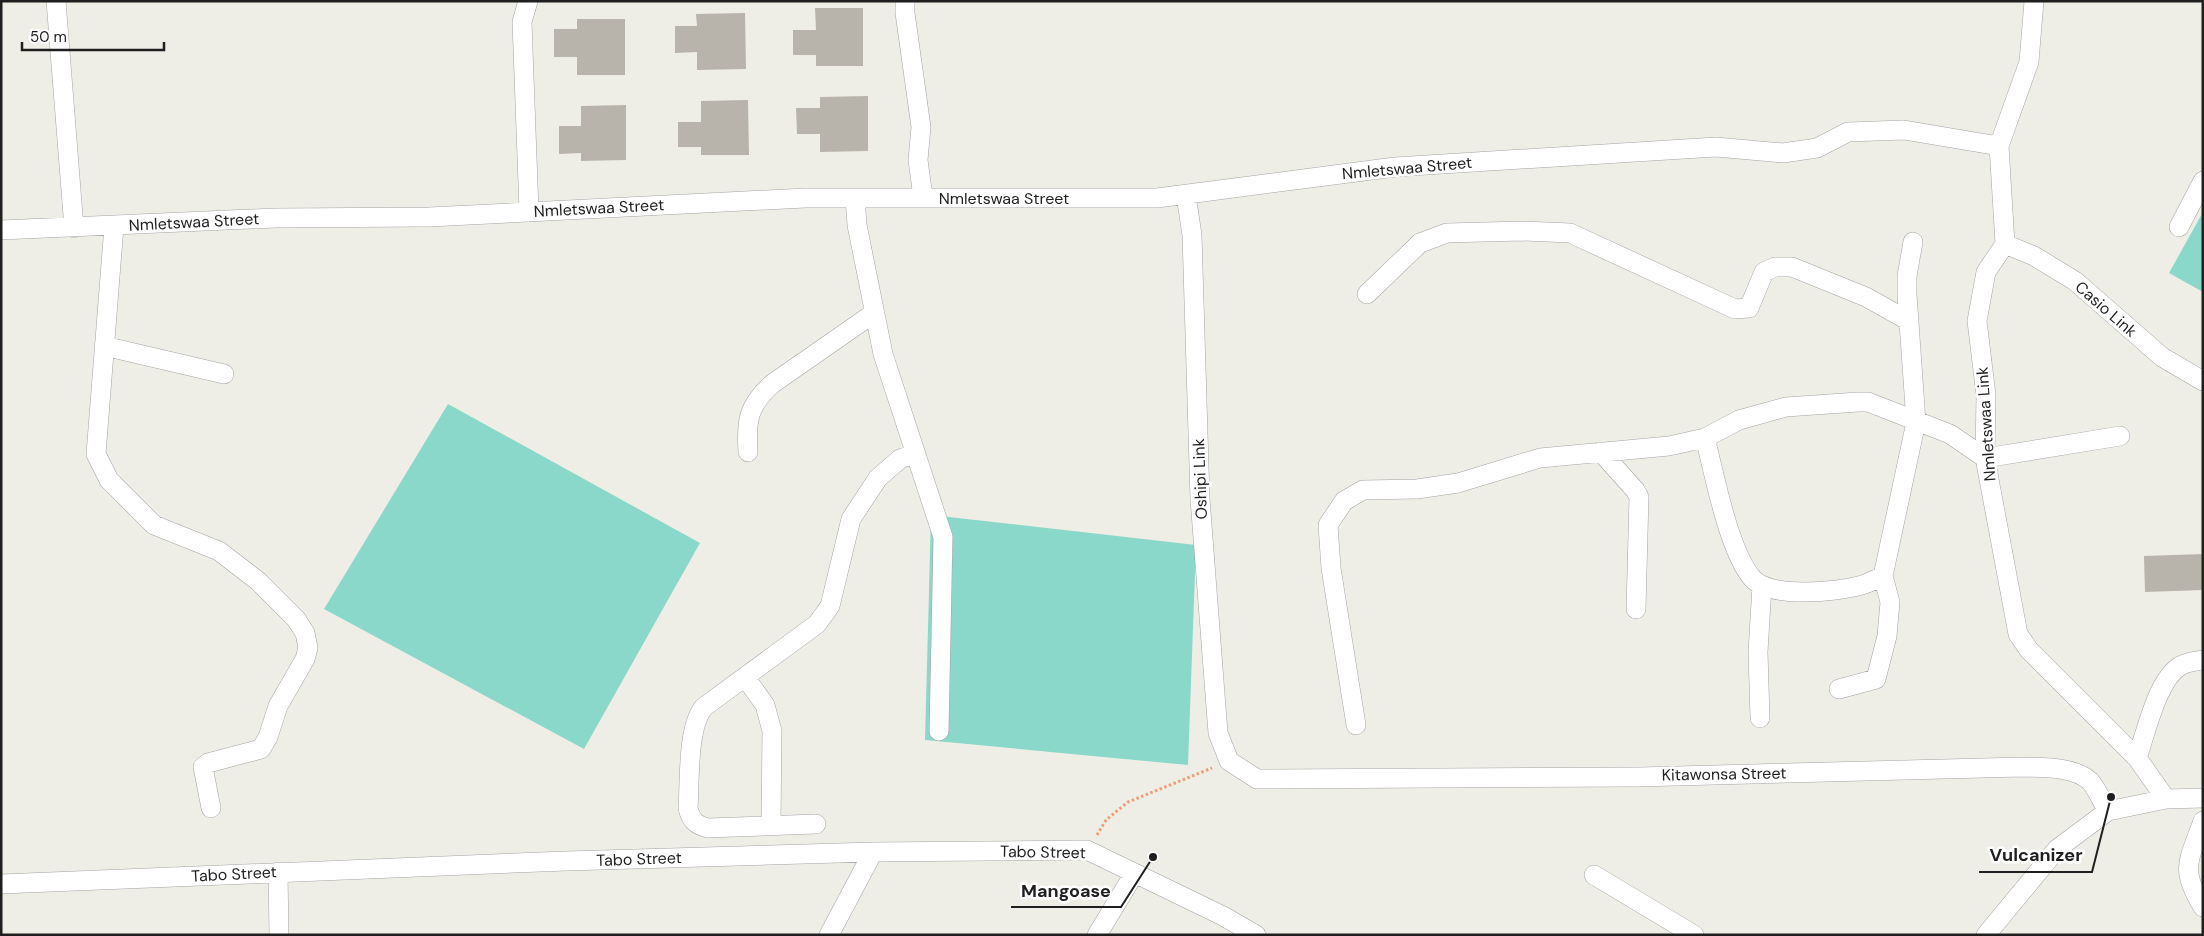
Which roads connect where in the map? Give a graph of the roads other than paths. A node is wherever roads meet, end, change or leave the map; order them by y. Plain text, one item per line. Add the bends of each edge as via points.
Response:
1 (56, 1) edge
2 (528, 1) edge
3 (905, 1) edge
4 (2034, 1) edge
5 (1999, 146) junction
6 (2203, 181) edge
7 (1186, 194) junction
8 (855, 198) junction
9 (923, 198) junction
10 (529, 211) junction
11 (114, 226) junction
12 (2179, 227) dead end
13 (74, 228) junction
14 (1, 230) edge
15 (1913, 242) dead end
16 (2005, 244) junction
17 (1368, 294) dead end
18 (874, 313) junction
19 (1908, 321) junction
20 (104, 346) junction
21 (224, 374) dead end
22 (2203, 381) edge
23 (1916, 422) junction
24 (2120, 436) dead end
25 (1705, 438) junction
26 (748, 452) dead end
27 (1601, 452) junction
28 (915, 453) junction
29 (1985, 458) junction
30 (1883, 576) junction
31 (1762, 586) junction
32 (1636, 609) dead end
33 (2203, 660) edge
34 (745, 677) junction
35 (1839, 688) dead end
36 (1760, 718) dead end
37 (1356, 725) dead end
38 (940, 731) dead end
39 (2137, 758) junction
40 (1229, 761) joint
41 (2203, 798) edge
42 (2166, 799) junction
43 (211, 808) dead end
44 (2108, 811) junction
45 (2203, 821) edge
46 (816, 824) dead end
47 (771, 825) junction
48 (873, 852) junction
49 (278, 872) junction
50 (1134, 874) junction
51 (1594, 875) dead end
52 (1, 884) edge
53 (2203, 907) edge
54 (279, 935) edge
55 (829, 935) edge
56 (1097, 935) edge
57 (1256, 935) edge
58 (1694, 935) edge
59 (1986, 935) edge

1 - 13 street
2 - 10 street via 522,22
3 - 9 street via 921,127 918,160
4 - 5 street via 2029,62
5 - 7 street, Nmletswaa Street via 1904,130 1848,132 1817,148 1783,153 1716,147 1394,167
5 - 16 street
6 - 12 street
7 - 9 street, Nmletswaa Street via 1157,198
7 - 40 street, Oshipi Link via 1192,234 1200,499 1215,703 1218,732
8 - 9 street, Nmletswaa Street
8 - 10 street, Nmletswaa Street
8 - 18 street
10 - 11 street, Nmletswaa Street
11 - 13 street, Nmletswaa Street
11 - 20 street
13 - 14 street, Nmletswaa Street
15 - 19 street via 1907,276
16 - 22 street, Casio Link via 2034,256 2075,281 2162,357
16 - 29 street, Nmletswaa Link via 1986,272 1977,321 1986,394
17 - 19 street via 1420,243 1447,232 1522,230 1570,233 1735,309 1749,308 1764,272 1775,267 1792,267 1866,297
18 - 26 street via 757,397 749,417
18 - 28 street via 883,354
19 - 23 street
20 - 21 street
20 - 43 street via 96,454 109,480 154,525 219,551 258,580 296,619 305,633 308,648 305,659 278,706 261,749 203,767
23 - 25 street via 1868,402 1786,407 1739,420
23 - 29 street via 1950,434
23 - 30 street
24 - 29 street
25 - 27 street via 1669,446
25 - 31 street via 1733,543 1752,578
27 - 32 street via 1638,497
27 - 37 street via 1540,458 1458,483 1417,489 1363,490 1344,501 1328,525 1331,568
28 - 34 street via 900,459 878,478 851,519 830,606 817,624
28 - 38 street via 943,537
29 - 39 street, Nmletswaa Link via 2018,634 2029,650
30 - 31 street via 1860,586 1810,592
30 - 35 street via 1890,602 1888,636 1876,679
31 - 36 street via 1758,652
33 - 39 street via 2180,665 2168,677
34 - 47 street via 765,705 772,731
34 - 47 street via 699,713 694,726 688,808 692,821 708,828
39 - 42 street, Nmletswaa Link
40 - 44 street, Kitawonsa Street via 1257,779 2060,769 2081,775 2090,782
41 - 42 street
42 - 44 street
44 - 59 street via 2057,849
45 - 53 street via 2187,867 2188,878
46 - 47 street
48 - 49 street, Tabo Street
48 - 50 street, Tabo Street via 1087,850
48 - 55 street
49 - 52 street, Tabo Street
49 - 54 street
50 - 56 street
50 - 57 street, Tabo Street
51 - 58 street

